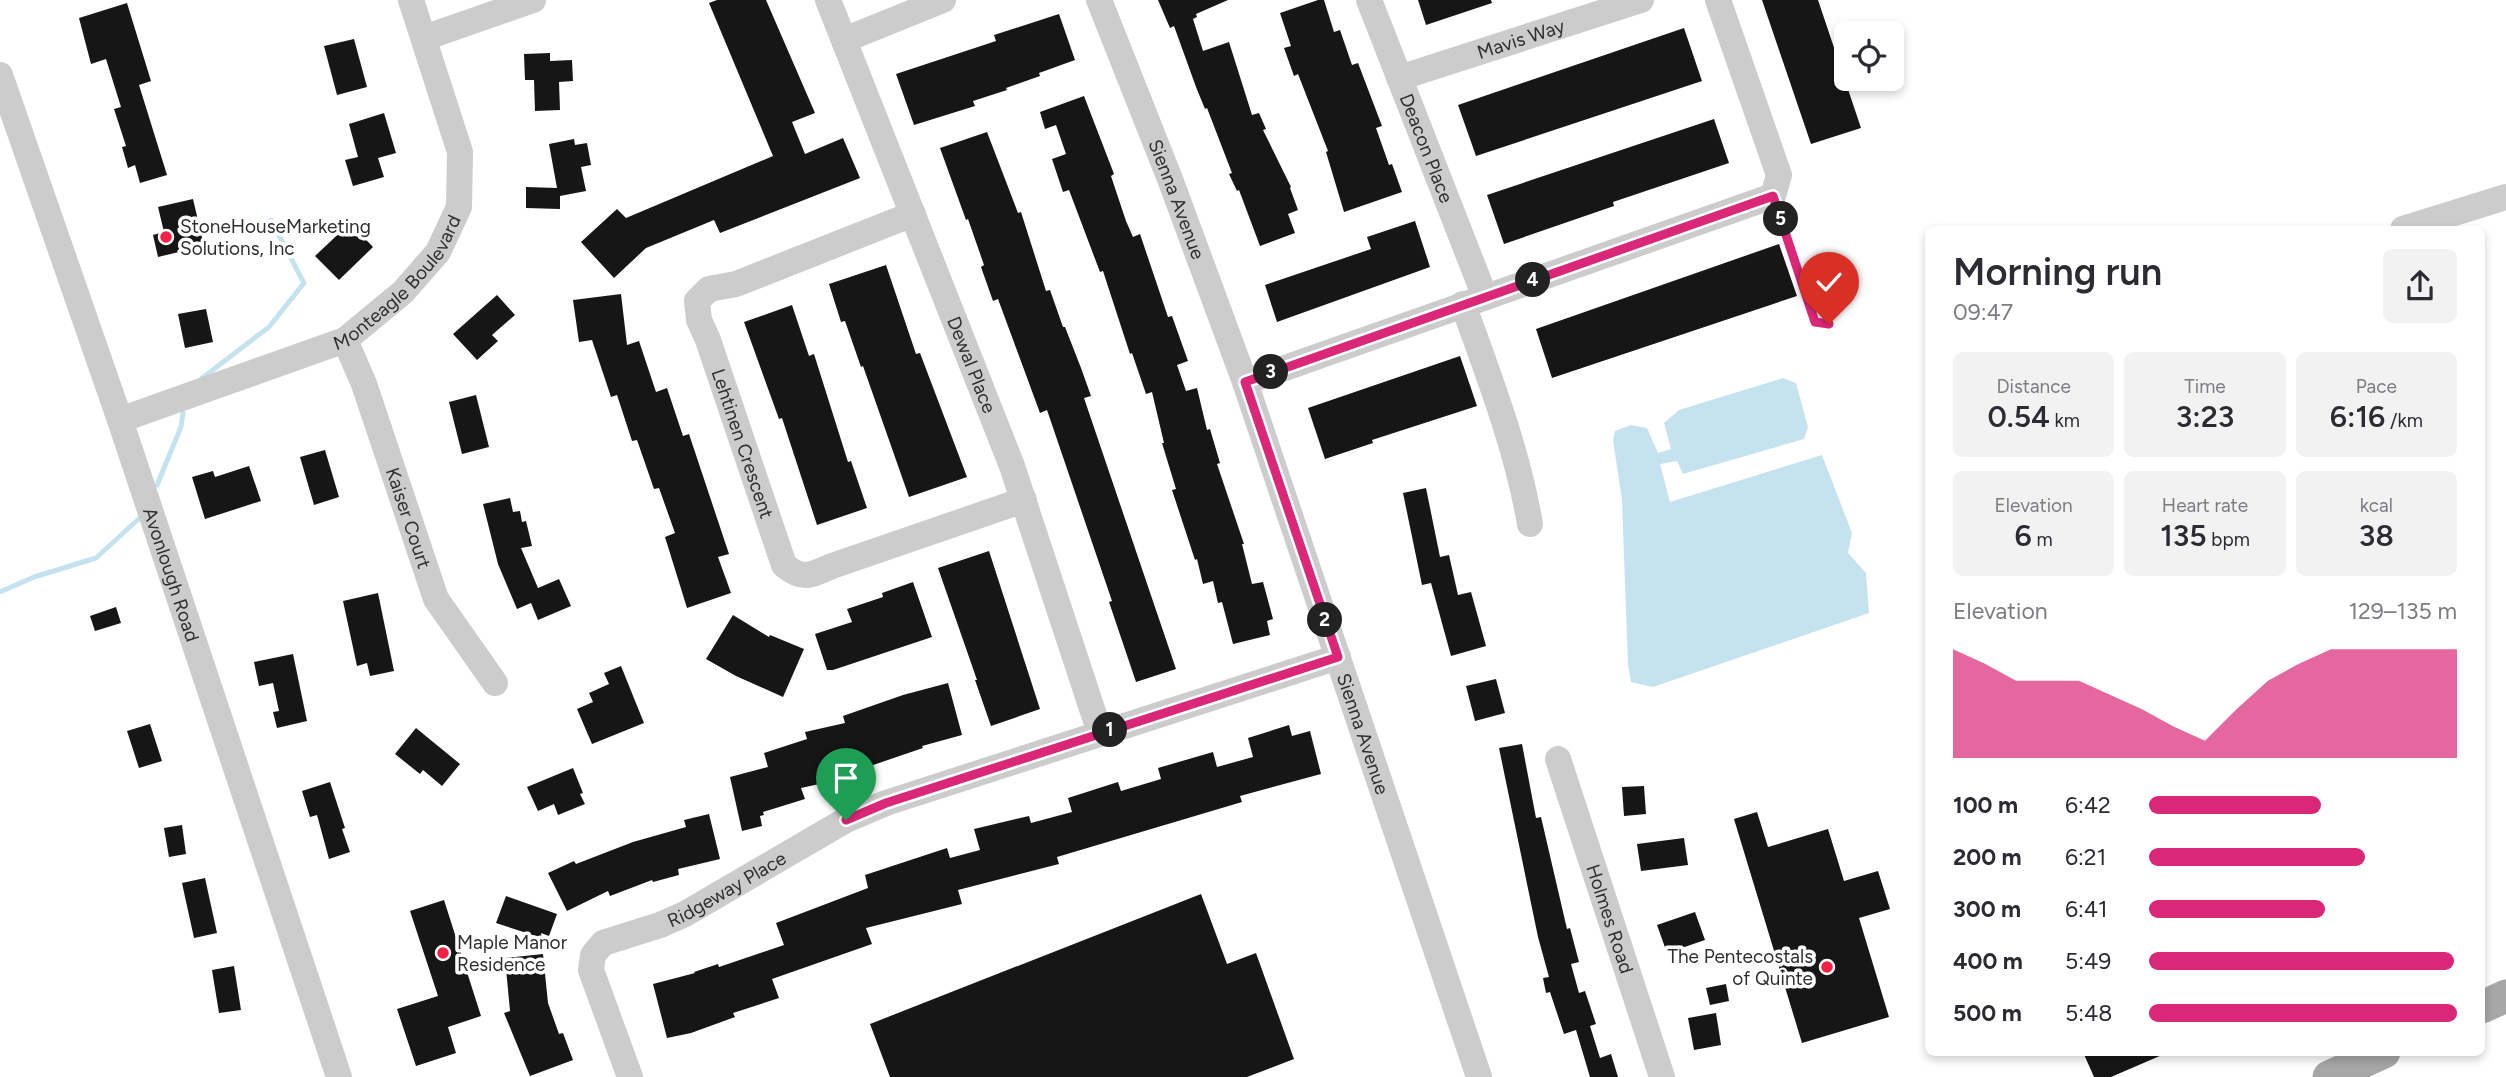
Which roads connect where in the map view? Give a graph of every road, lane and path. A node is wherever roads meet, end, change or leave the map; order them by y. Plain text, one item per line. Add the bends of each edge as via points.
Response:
1 (411, 0) edge
2 (533, 0) edge
3 (828, 0) edge
4 (943, 0) edge
5 (1099, 0) edge
6 (1369, 0) edge
7 (1641, 0) edge
8 (1718, 0) edge
9 (424, 38) junction
10 (844, 40) junction
11 (0, 75) edge
12 (1399, 78) junction
13 (1773, 196) junction
14 (2506, 197) edge
15 (913, 214) junction
16 (2413, 226) edge
17 (1474, 301) junction
18 (1829, 324) dead end
19 (345, 340) junction
20 (1245, 382) junction
21 (120, 420) junction
22 (1024, 500) junction
23 (1530, 524) dead end
24 (1338, 657) junction
25 (495, 682) dead end
26 (1100, 733) junction
27 (1558, 759) dead end
28 (2506, 996) edge
29 (2485, 1006) edge
30 (2375, 1056) edge
31 (340, 1077) edge
32 (630, 1077) edge
33 (1479, 1077) edge
34 (1662, 1077) edge
35 (2329, 1077) edge

1 - 9 street, Monteagle Boulevard
2 - 9 street
3 - 10 street, Dewal Place
4 - 10 street
5 - 20 street, Sienna Avenue
6 - 12 street, Deacon Place
7 - 12 street, Mavis Way
8 - 13 street via 1779,175
9 - 19 street, Monteagle Boulevard via 460,152 459,206 438,252 403,292
10 - 15 street, Dewal Place
11 - 21 street, Avonlough Road
12 - 17 street, Deacon Place
13 - 17 street
13 - 18 path via 1815,322
14 - 16 street
15 - 22 street, Dewal Place
15 - 22 street, Lehtinen Crescent via 736,284 709,289 697,301 699,320 784,565 795,574 809,576
17 - 20 street
17 - 23 street, Deacon Place
19 - 21 street, Monteagle Boulevard
19 - 25 street, Kaiser Court via 436,599
20 - 24 street, Sienna Avenue
21 - 31 street, Avonlough Road
22 - 26 street, Dewal Place
24 - 26 street, Ridgeway Place
24 - 33 street, Sienna Avenue
26 - 32 street, Ridgeway Place via 866,811 685,914 603,943 593,955 591,970
27 - 34 street, Holmes Road
28 - 29 main road
30 - 35 main road

